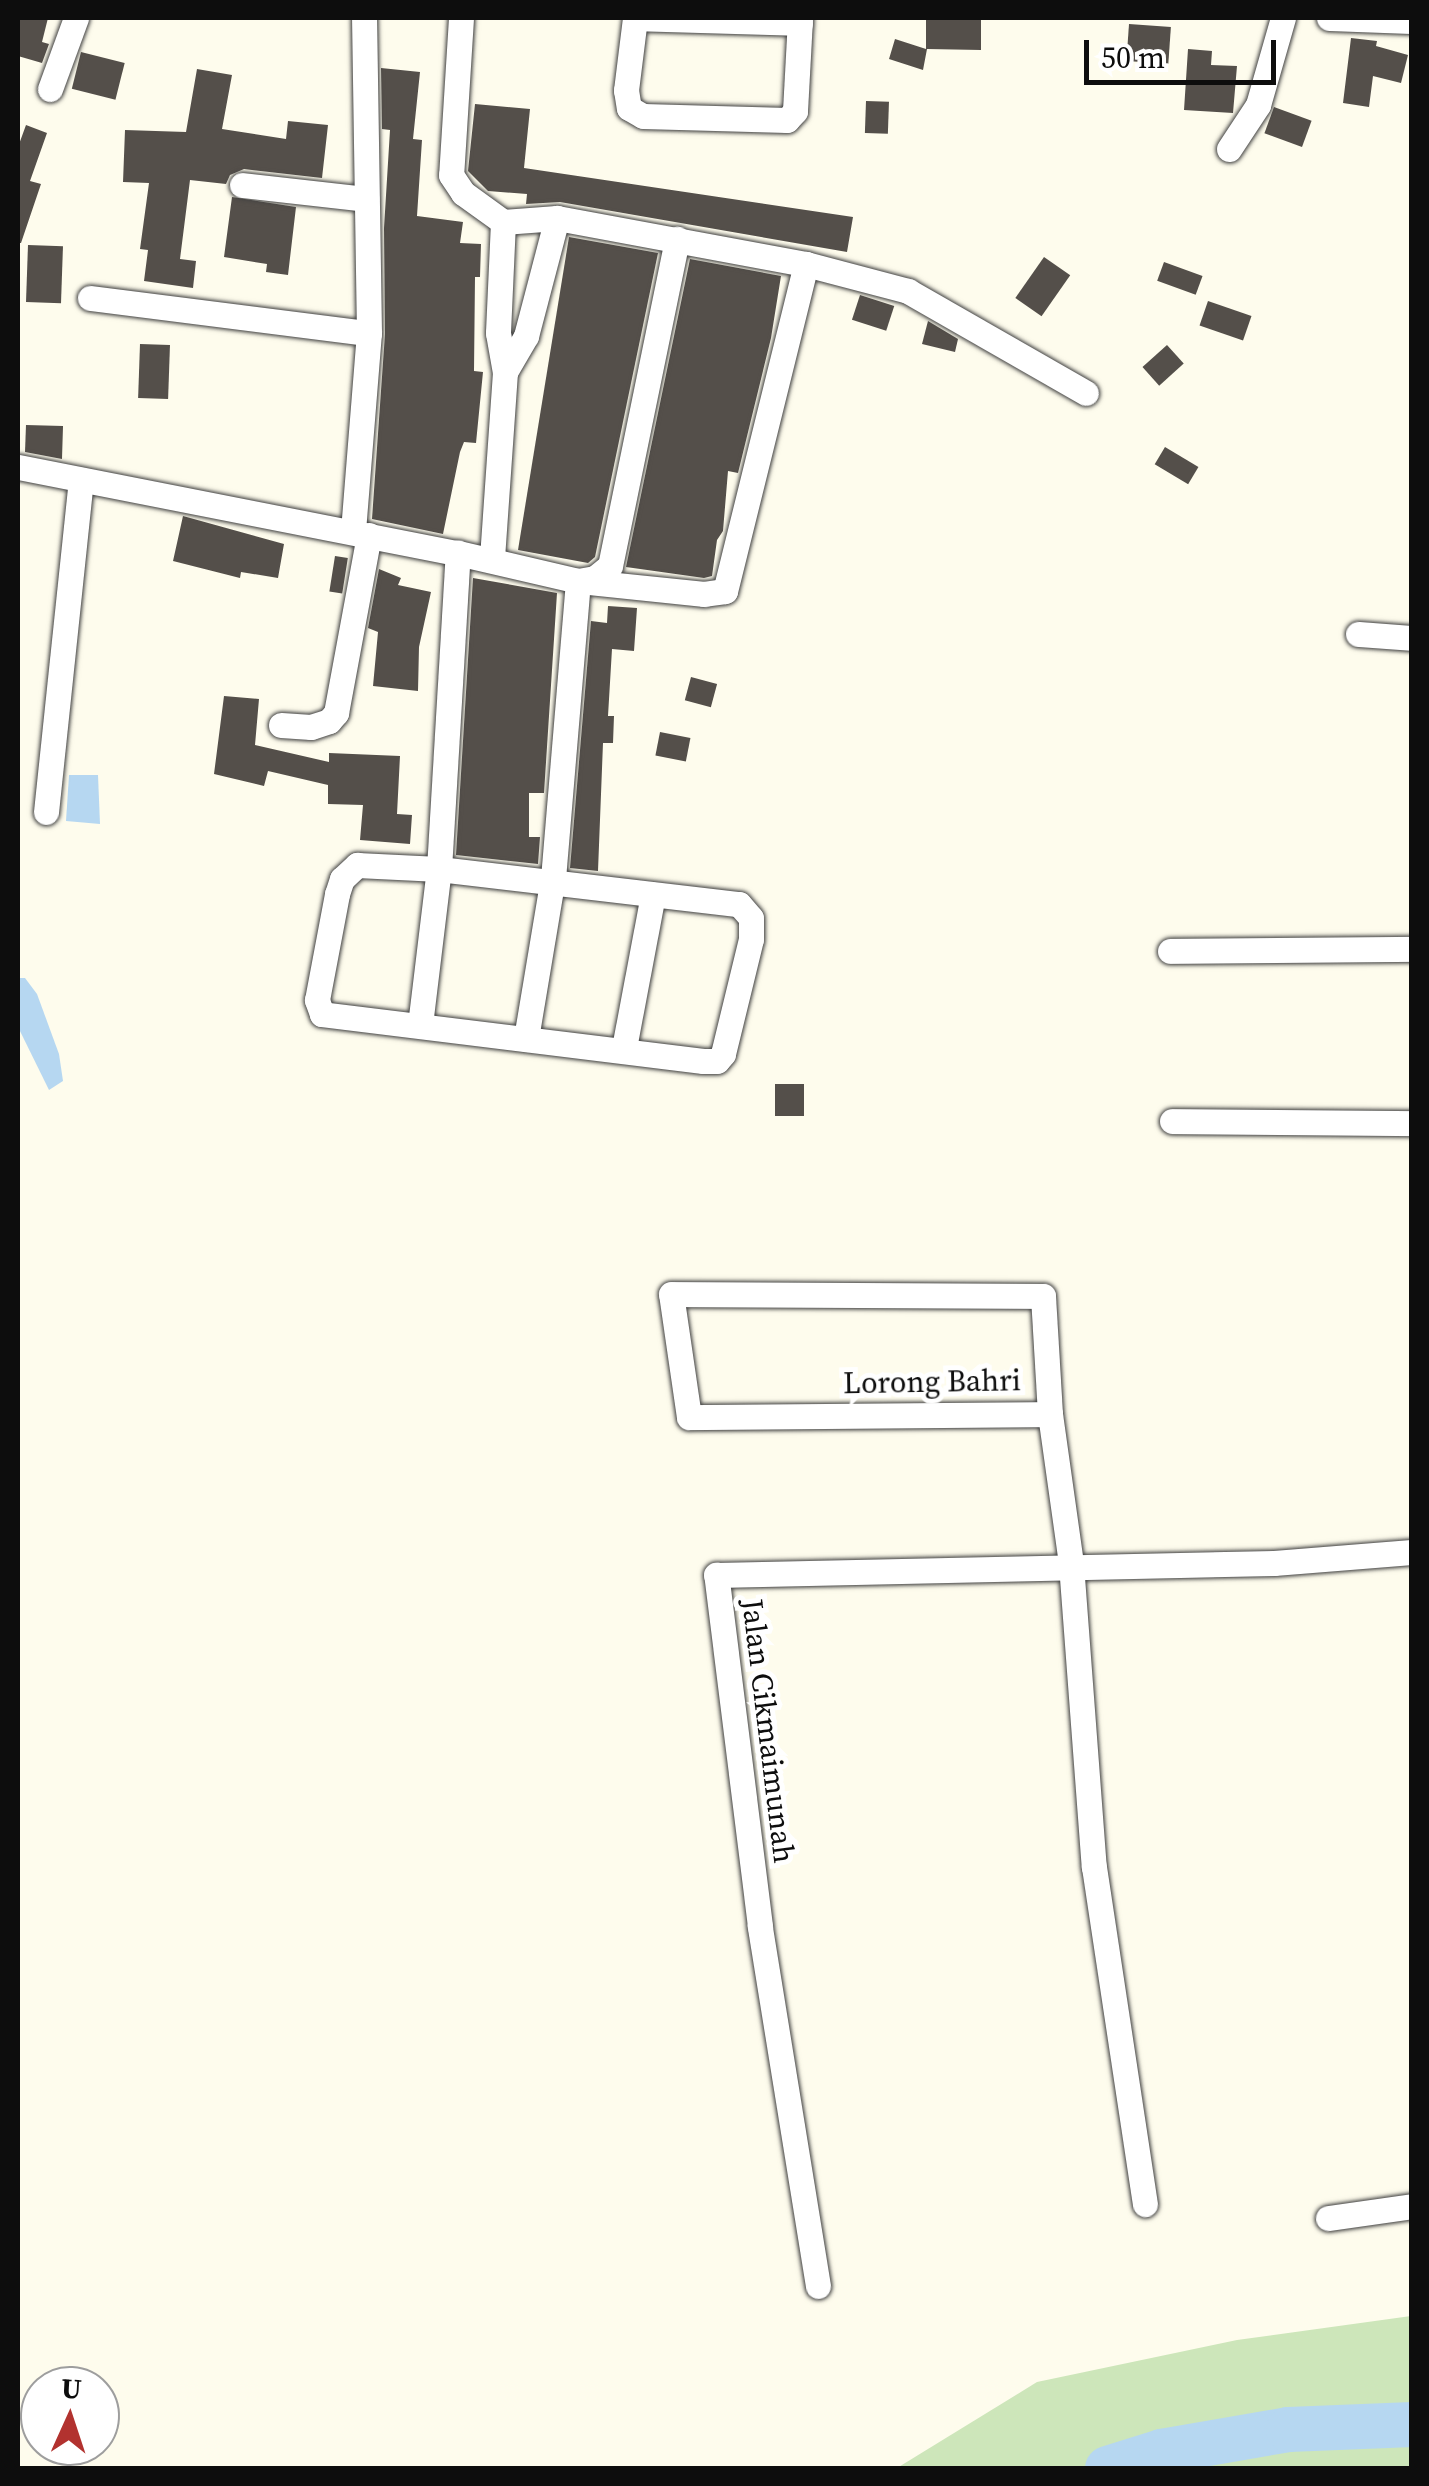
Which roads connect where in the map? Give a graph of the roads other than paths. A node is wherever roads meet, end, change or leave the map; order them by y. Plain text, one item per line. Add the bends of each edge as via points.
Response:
1 (76, 18) edge
2 (364, 18) edge
3 (461, 18) edge
4 (1283, 18) edge
5 (1330, 18) edge
6 (800, 20) edge
7 (1412, 20) edge
8 (50, 89) dead end
9 (1230, 149) dead end
10 (242, 186) dead end
11 (366, 199) junction
12 (557, 218) junction
13 (503, 222) junction
14 (676, 239) junction
15 (806, 264) junction
16 (90, 298) dead end
17 (369, 333) junction
18 (504, 372) junction
19 (1086, 393) dead end
20 (18, 467) edge
21 (81, 480) junction
22 (361, 533) junction
23 (458, 553) junction
24 (492, 560) junction
25 (578, 581) junction
26 (1358, 634) dead end
27 (1412, 638) edge
28 (281, 724) dead end
29 (46, 812) dead end
30 (439, 869) junction
31 (552, 884) junction
32 (653, 894) junction
33 (1412, 950) edge
34 (1170, 951) dead end
35 (420, 1026) junction
36 (526, 1040) junction
37 (624, 1048) junction
38 (1172, 1121) dead end
39 (1412, 1123) edge
40 (1050, 1414) junction
41 (1412, 1552) edge
42 (1071, 1564) junction
43 (1145, 2204) dead end
44 (1412, 2206) edge
45 (1328, 2218) dead end
46 (818, 2286) dead end

1 - 8 street
2 - 11 street
3 - 13 street via 451,175 463,193
4 - 9 street via 1258,105
5 - 7 street
6 - 6 street via 635,18 629,108 643,116 787,120 795,111
10 - 11 street
11 - 17 street
12 - 13 street
12 - 14 street
12 - 18 street via 526,336
13 - 18 street via 498,333
14 - 15 street
14 - 25 street via 610,566
15 - 19 street via 908,291
15 - 25 street via 725,591
16 - 17 street
17 - 22 street
18 - 24 street
20 - 21 street
21 - 22 street
21 - 29 street
22 - 23 street
22 - 28 street via 336,713 311,727
23 - 24 street
23 - 30 street
24 - 25 street
25 - 31 street
26 - 27 street
30 - 31 street
30 - 35 street
30 - 35 street via 357,865 346,874 317,1000 318,1011 330,1017
31 - 32 street
31 - 36 street
32 - 37 street
32 - 37 street via 740,904 752,918 747,959 717,1061
33 - 34 street
35 - 36 street
36 - 37 street
38 - 39 street
40 - 40 street, Lorong Bahri via 690,1417 671,1294 1042,1296
40 - 42 street
41 - 42 street, Jalan Cikmaimunah via 1274,1563
42 - 43 street via 1094,1867
42 - 46 street, Jalan Cikmaimunah via 716,1574 760,1926
44 - 45 street

